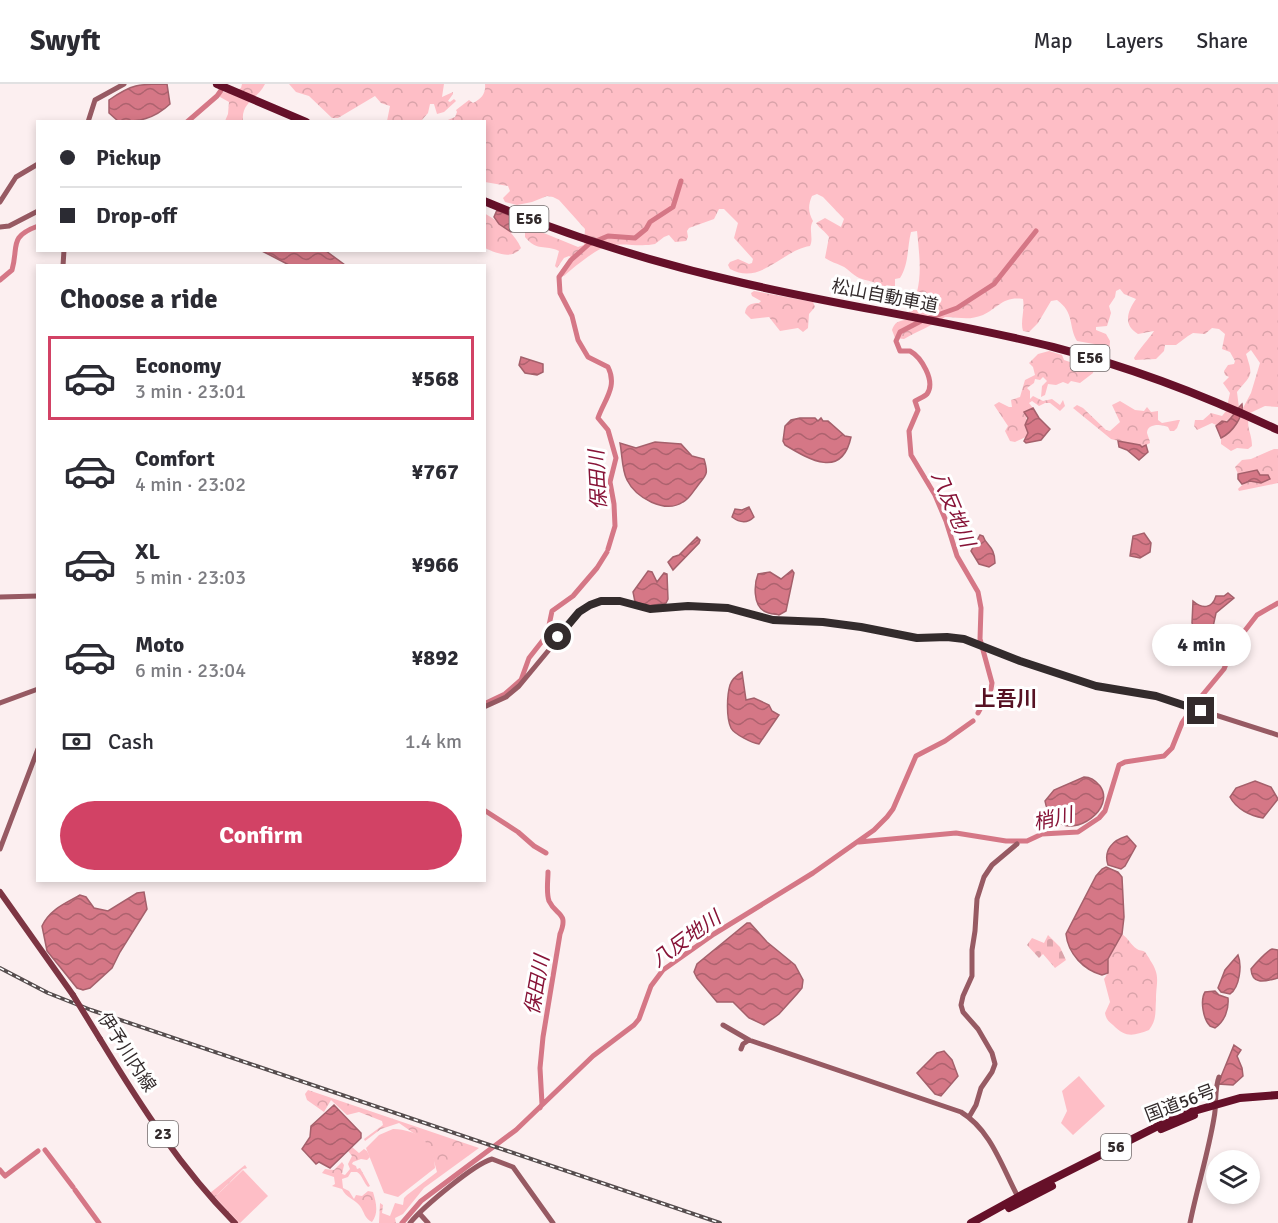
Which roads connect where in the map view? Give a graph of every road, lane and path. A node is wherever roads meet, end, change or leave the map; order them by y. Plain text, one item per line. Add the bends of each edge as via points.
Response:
1 (124, 84) edge
2 (217, 84) edge
3 (89, 120) edge
4 (302, 120) edge
5 (36, 165) edge
6 (0, 202) edge
7 (486, 202) edge
8 (36, 212) edge
9 (0, 227) edge
10 (1278, 430) edge
11 (36, 596) edge
12 (0, 597) edge
13 (36, 690) edge
14 (0, 703) edge
15 (486, 706) edge
16 (1278, 735) edge
17 (36, 754) edge
18 (1017, 844) dead end
19 (0, 849) edge
20 (0, 892) edge
21 (723, 1025) dead end
22 (749, 1040) junction
23 (741, 1049) dead end
24 (1219, 1077) dead end
25 (1278, 1095) edge
26 (1278, 1100) edge
27 (1216, 1107) junction
28 (969, 1117) junction
29 (1020, 1199) junction
30 (418, 1213) junction
31 (235, 1223) edge
32 (410, 1223) edge
33 (428, 1223) edge
34 (553, 1223) edge
35 (971, 1223) edge
36 (980, 1223) edge
37 (1190, 1223) edge

1 - 3 street via 95,100
2 - 4 highway
5 - 6 street via 16,177
7 - 10 highway, 松山自動車道 / E56 via 634,255 742,283 951,323 1087,357 1163,382
8 - 9 street
11 - 12 street
13 - 14 street
15 - 16 street via 515,689 582,609 615,600 650,609 728,608 773,620 823,622 917,638 957,638 1096,686 1156,696
17 - 19 street
18 - 28 street via 992,865 977,899 972,976 961,1005 995,1064
20 - 31 main road, 伊予川内線 / 23, bridge via 192,1176
21 - 22 street
22 - 23 street
22 - 28 street
24 - 27 street
25 - 27 highway, 国道56号 / 56 via 1240,1098
26 - 27 highway, 国道56号 / 56
27 - 29 highway, 国道56号 / 56
27 - 37 street
28 - 29 street via 986,1134
29 - 35 highway, 国道56号 / 56
29 - 36 highway, 国道56号 / 56
30 - 32 street
30 - 33 street
30 - 34 street via 492,1159 513,1167

